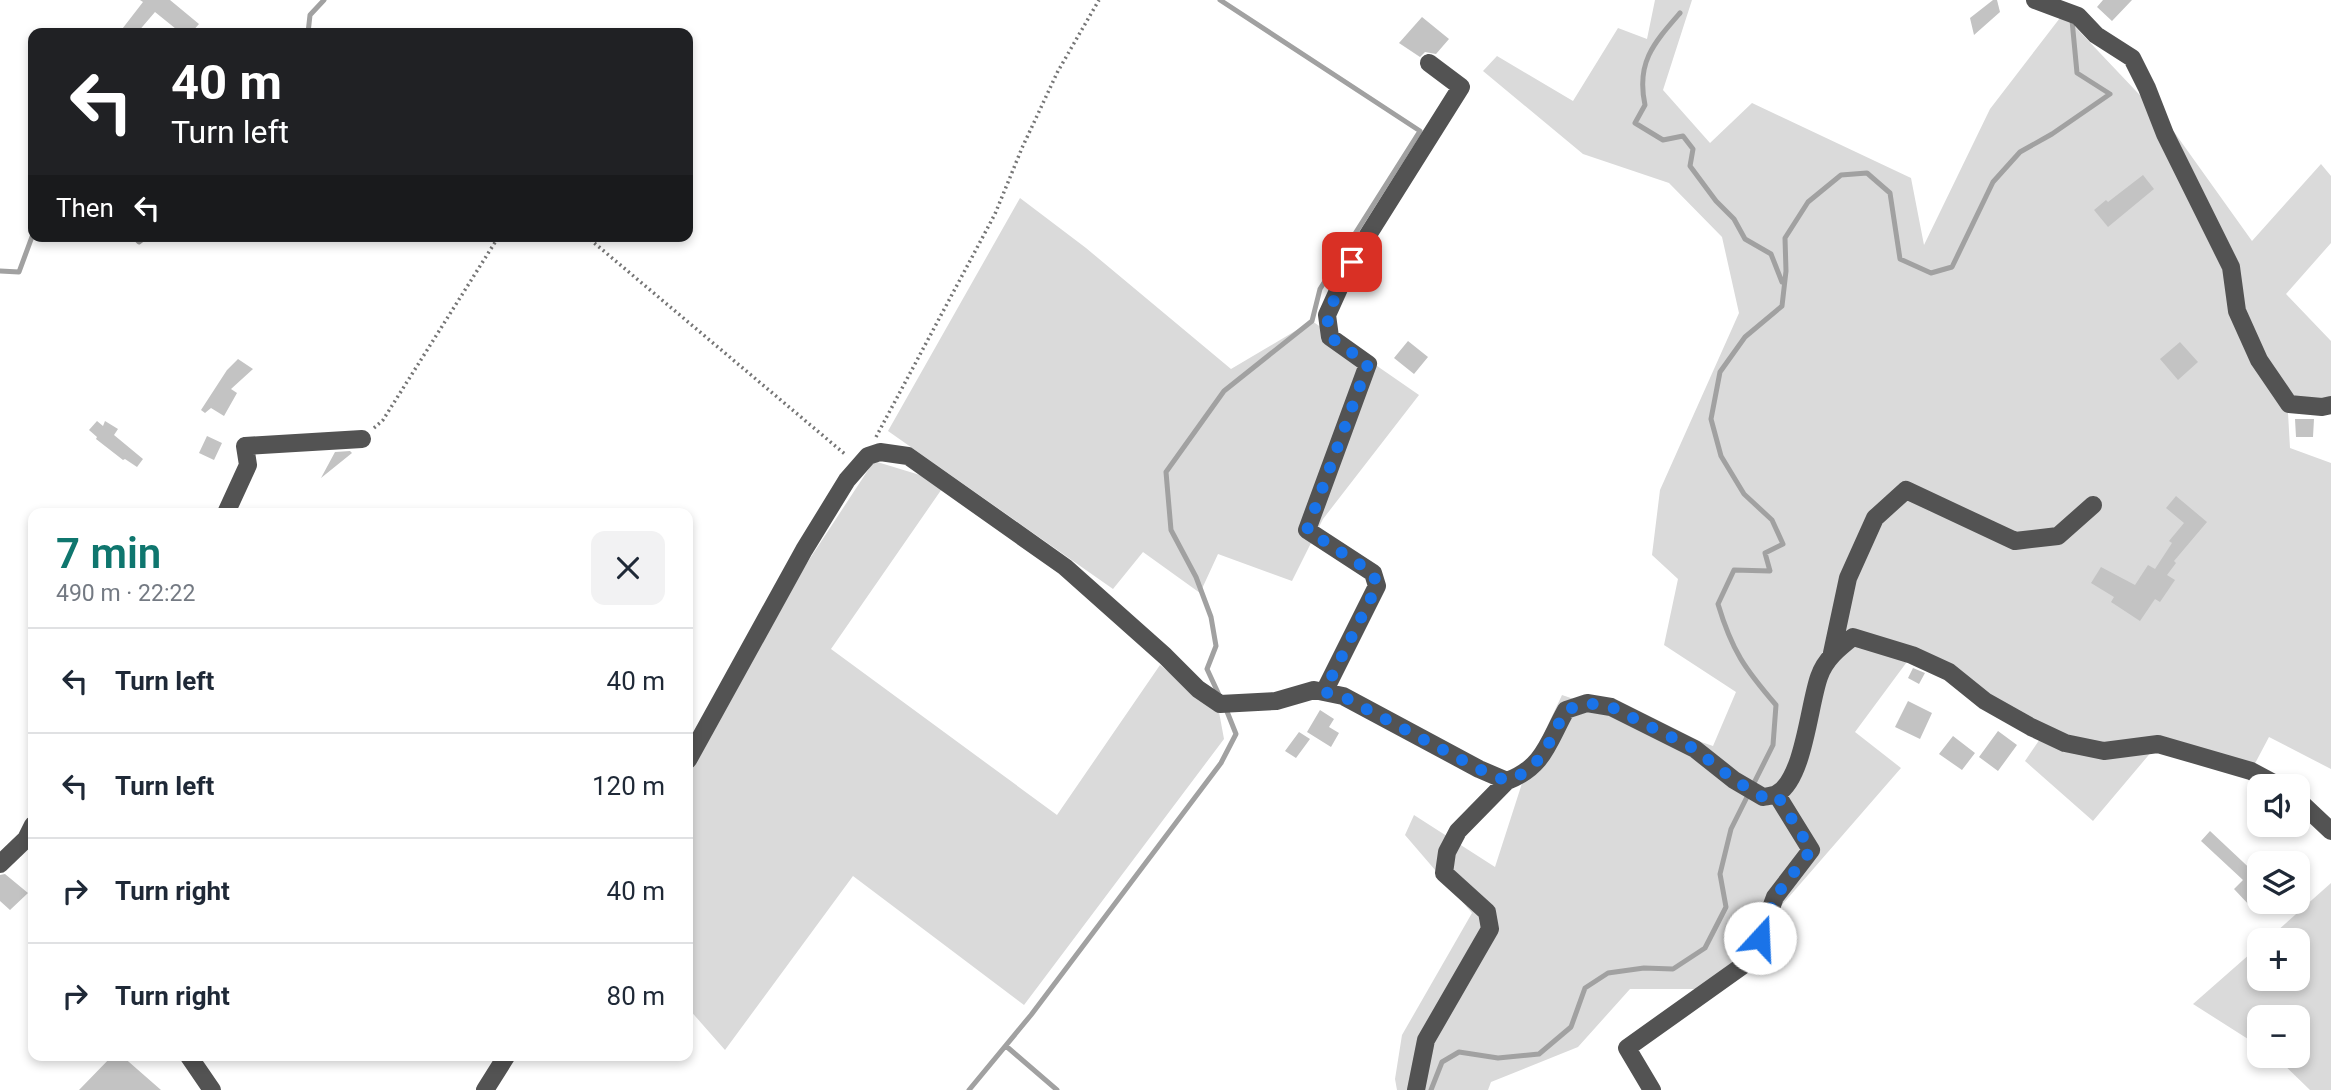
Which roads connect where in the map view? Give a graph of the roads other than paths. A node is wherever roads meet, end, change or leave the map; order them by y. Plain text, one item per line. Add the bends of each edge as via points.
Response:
1 (2035, 0) edge
2 (1429, 63) dead end
3 (2331, 405) edge
4 (362, 439) road end
5 (2093, 505) dead end
6 (228, 508) edge
7 (1832, 653) junction
8 (1324, 692) junction
9 (693, 751) edge
10 (2257, 774) edge
11 (1507, 781) junction
12 (1777, 795) junction
13 (2310, 811) edge
14 (2331, 831) edge
15 (28, 840) edge
16 (0, 864) edge
17 (192, 1061) edge
18 (503, 1061) edge
19 (212, 1090) edge
20 (485, 1090) edge
21 (1416, 1090) edge
22 (1652, 1090) edge

1 - 3 street via 2078,16 2096,35 2132,58 2231,267 2237,311 2259,360 2289,404
2 - 8 street via 1461,87 1352,262 1327,315 1330,337 1368,364 1307,530 1373,573 1377,586
4 - 6 street via 245,446 248,465
5 - 7 street via 2058,536 2015,541 1906,490 1875,519 1848,578
7 - 10 street via 1853,637 1912,655 1949,672 1985,701 2066,743 2104,751 2158,744
7 - 12 street via 1819,676 1800,757 1788,784
8 - 9 street via 1220,704 1065,567 908,456 880,452 863,460 804,550
8 - 11 street via 1342,696
11 - 12 street via 1525,774 1541,760 1566,710 1587,703 1611,707 1695,749 1763,797
11 - 21 street via 1458,831 1447,852 1444,873 1487,912 1490,929 1426,1040
12 - 22 street via 1811,850 1775,897 1752,959 1627,1048
13 - 14 street
15 - 16 street
17 - 19 street
18 - 20 street

